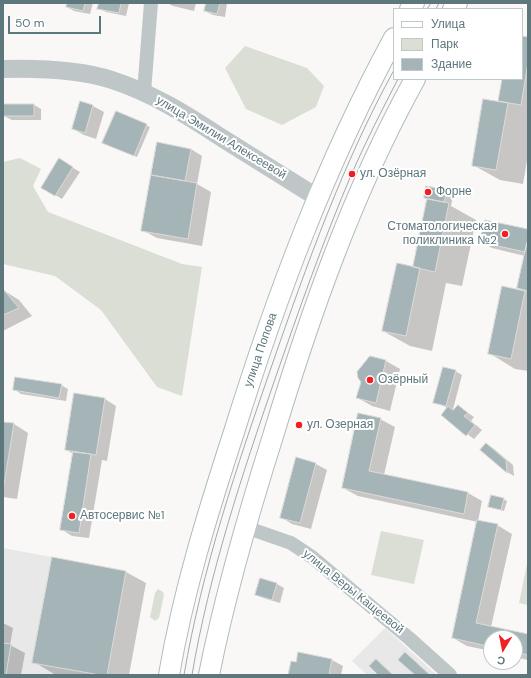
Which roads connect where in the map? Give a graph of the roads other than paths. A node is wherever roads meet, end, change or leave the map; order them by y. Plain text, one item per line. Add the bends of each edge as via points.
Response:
1 (151, 3) edge
2 (393, 40) edge
3 (3, 69) edge
4 (414, 80) edge
5 (144, 92) junction
6 (318, 198) junction
7 (245, 527) junction
8 (169, 675) edge
9 (209, 675) edge
10 (450, 675) edge

1 - 5 street
2 - 6 main road, улица Попова via 346,133
3 - 5 street, улица Эмилии Алексеевой via 87,74
4 - 7 main road via 379,149 325,280 287,390
5 - 6 street, улица Эмилии Алексеевой via 176,108
6 - 8 main road, улица Попова via 275,309 207,515 187,590
7 - 9 main road
7 - 10 street, улица Веры Кащеевой via 291,543 312,557

